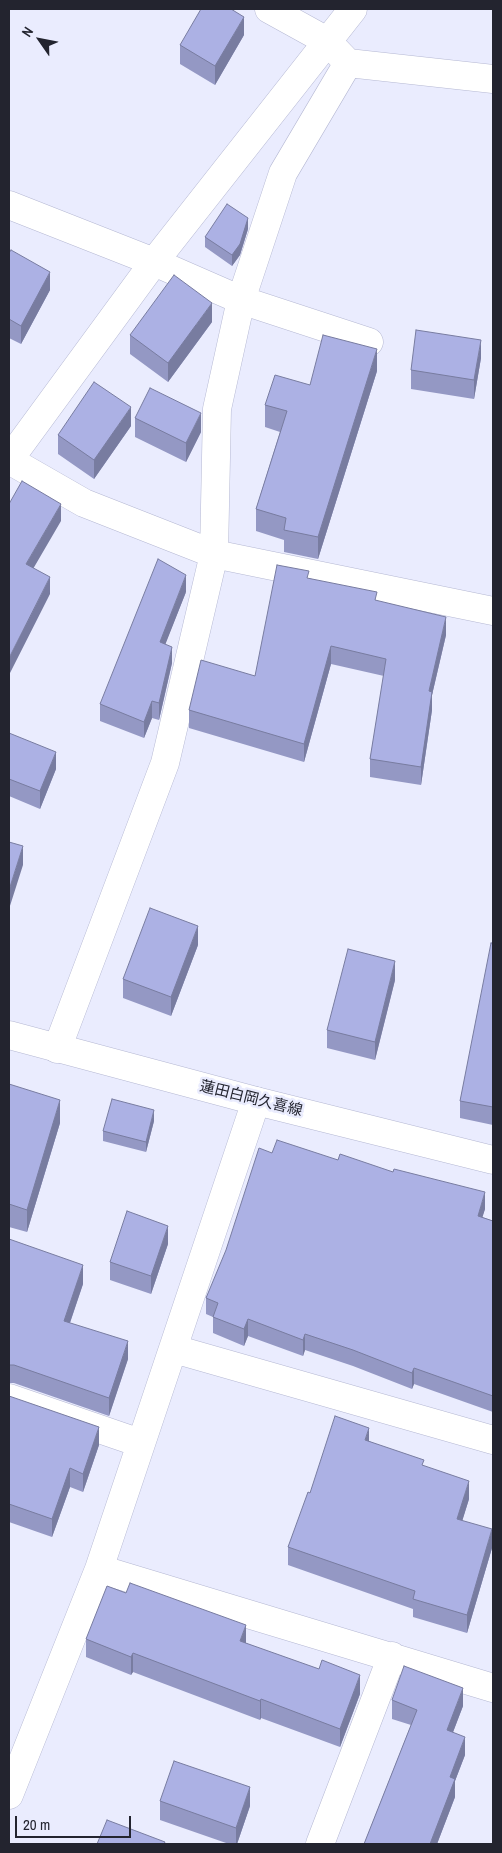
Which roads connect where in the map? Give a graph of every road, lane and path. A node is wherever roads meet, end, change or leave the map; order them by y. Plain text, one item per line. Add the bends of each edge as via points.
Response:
1 (268, 9) edge
2 (353, 9) edge
3 (327, 41) junction
4 (348, 63) junction
5 (493, 79) edge
6 (9, 205) edge
7 (154, 262) junction
8 (241, 300) junction
9 (369, 342) dead end
10 (9, 460) edge
11 (214, 554) junction
12 (493, 610) edge
13 (9, 1036) edge
14 (57, 1049) junction
15 (256, 1101) junction
16 (493, 1160) edge
17 (174, 1349) junction
18 (9, 1398) edge
19 (493, 1440) edge
20 (140, 1443) junction
21 (99, 1569) junction
22 (392, 1656) junction
23 (493, 1688) edge
24 (9, 1794) edge
25 (320, 1844) edge

1 - 3 street
2 - 3 street
3 - 4 street
3 - 7 street
4 - 5 street
4 - 8 street via 283,173
6 - 7 street
7 - 8 street
7 - 10 street
8 - 9 street
8 - 11 street via 216,409
10 - 11 street via 84,503
11 - 12 street
11 - 14 street via 164,764
13 - 14 street, 蓮田白岡久喜線
14 - 15 street, 蓮田白岡久喜線
15 - 16 street, 蓮田白岡久喜線
15 - 17 street
17 - 19 street
17 - 20 street
18 - 20 street
20 - 21 street
21 - 22 street
21 - 24 street
22 - 23 street
22 - 25 street

